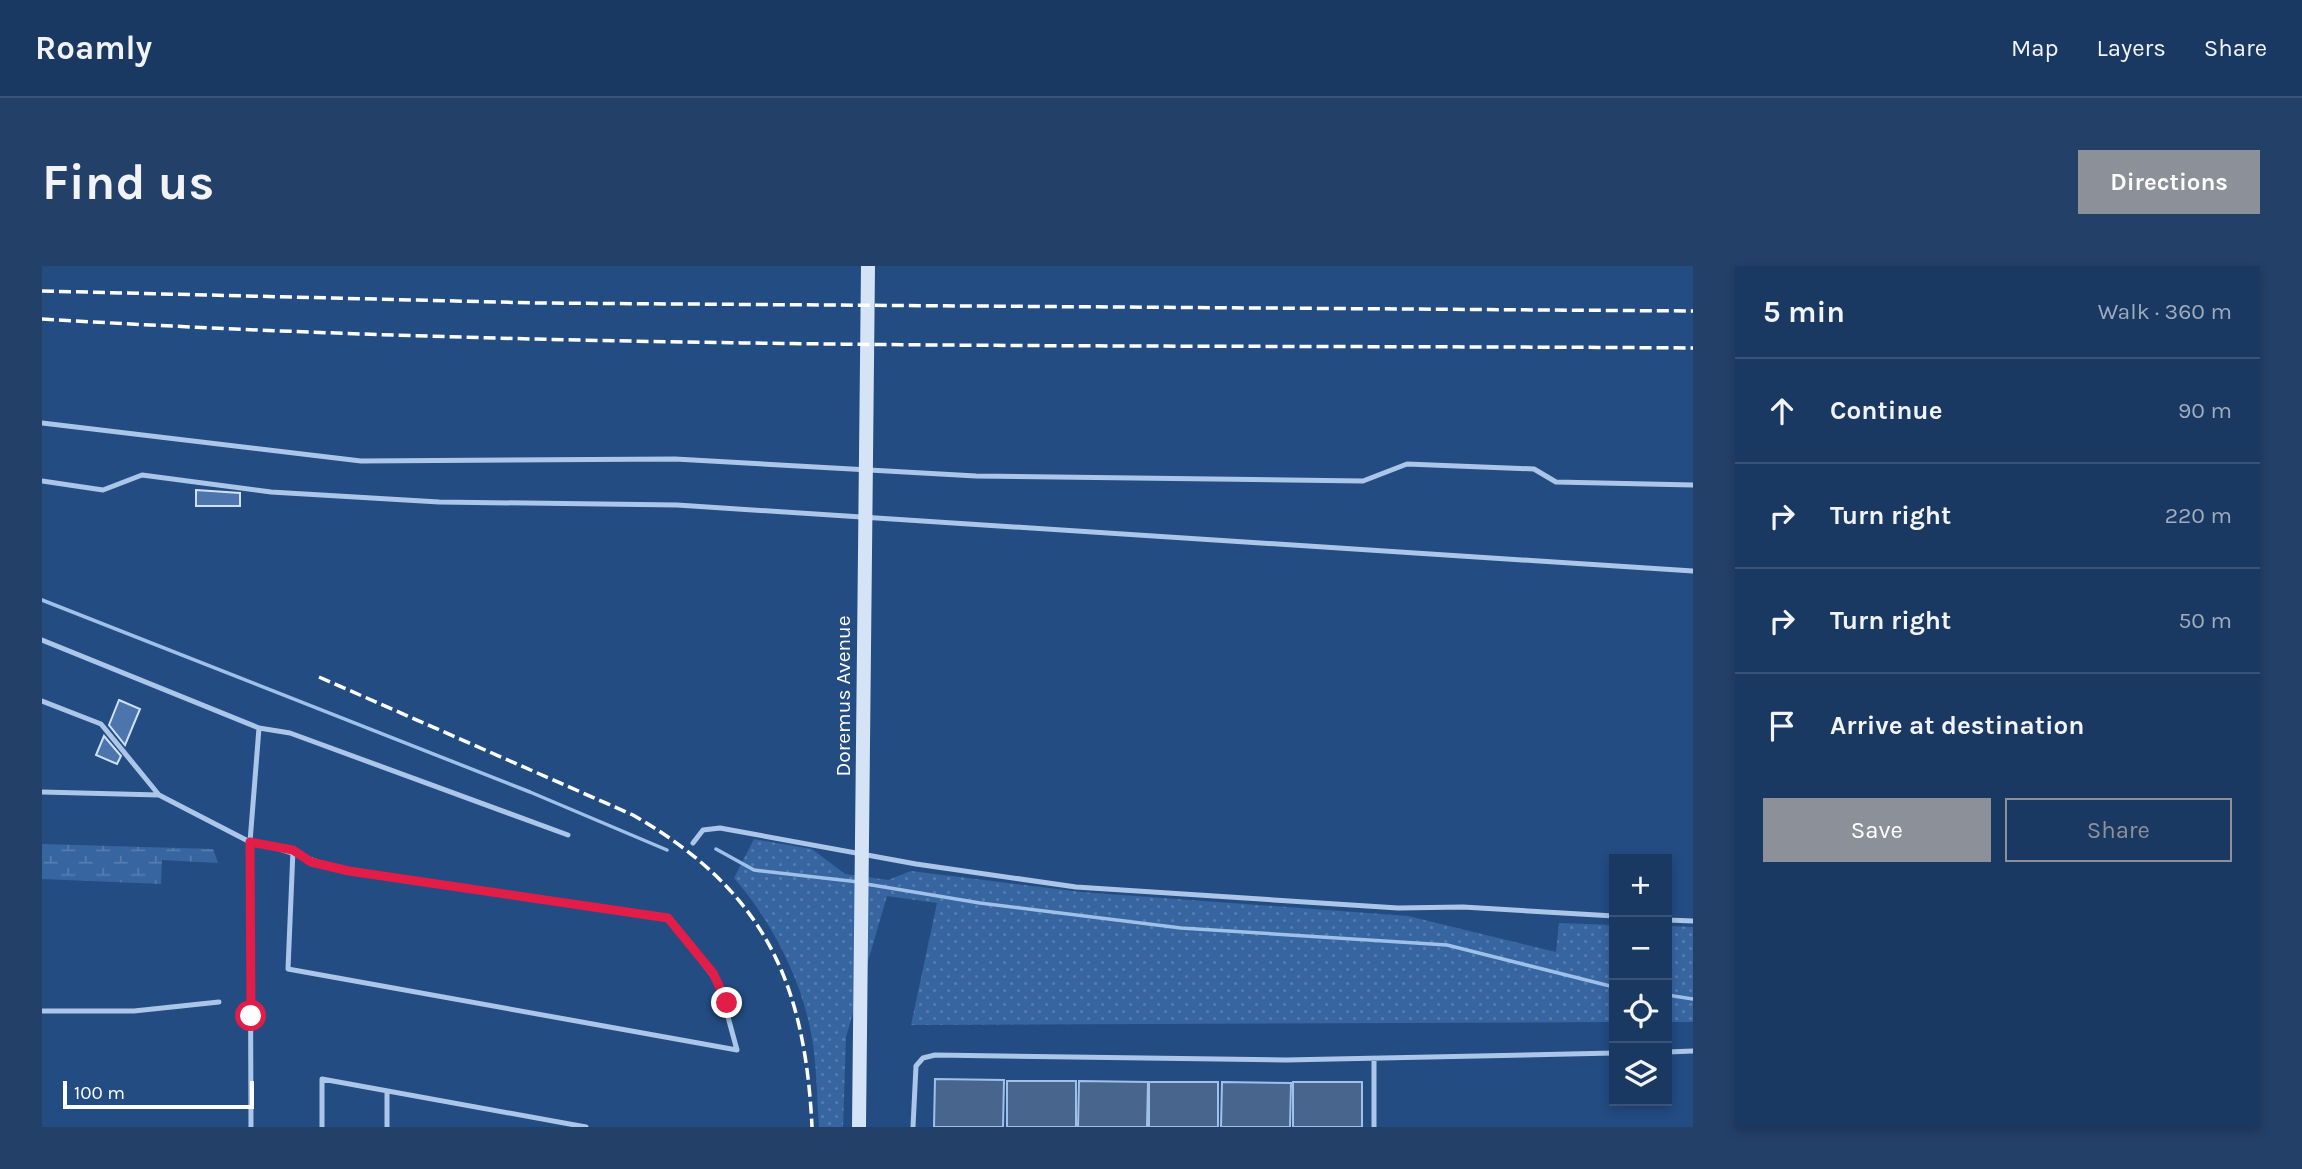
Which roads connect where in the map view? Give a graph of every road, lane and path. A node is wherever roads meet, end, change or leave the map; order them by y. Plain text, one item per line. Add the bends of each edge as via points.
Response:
1 (868, 266) edge
2 (42, 423) edge
3 (42, 481) edge
4 (1693, 485) edge
5 (1693, 571) edge
6 (42, 640) edge
7 (42, 701) edge
8 (259, 728) junction
9 (42, 792) edge
10 (159, 795) junction
11 (568, 835) dead end
12 (250, 842) junction
13 (694, 843) dead end
14 (293, 850) junction
15 (1609, 916) edge
16 (1672, 920) edge
17 (1693, 921) edge
18 (219, 1002) dead end
19 (42, 1011) edge
20 (1672, 1052) edge
21 (1693, 1052) edge
22 (1609, 1054) edge
23 (1374, 1059) junction
24 (387, 1091) junction
25 (251, 1127) edge
26 (323, 1127) edge
27 (387, 1127) edge
28 (586, 1127) edge
29 (859, 1127) edge
30 (913, 1127) edge
31 (1374, 1127) edge

1 - 29 main road, Doremus Avenue
2 - 4 lane via 361,461 675,459 976,476 1363,481 1407,464 1534,469 1556,482
3 - 5 lane via 103,490 142,475 271,492 439,502 677,505
6 - 8 lane
7 - 10 lane via 101,724
8 - 11 lane via 289,733
8 - 12 lane
9 - 10 lane
10 - 12 lane
12 - 14 lane
12 - 25 lane
13 - 15 lane via 703,830 720,828 1076,887 1398,908 1463,906
14 - 14 lane via 311,862 349,871 668,918 719,984 737,1049 288,969
16 - 17 lane
18 - 19 lane via 134,1011
20 - 21 lane
22 - 23 lane
23 - 30 lane via 935,1055 916,1066
23 - 31 lane
24 - 26 lane via 322,1079
24 - 27 lane
24 - 28 lane

